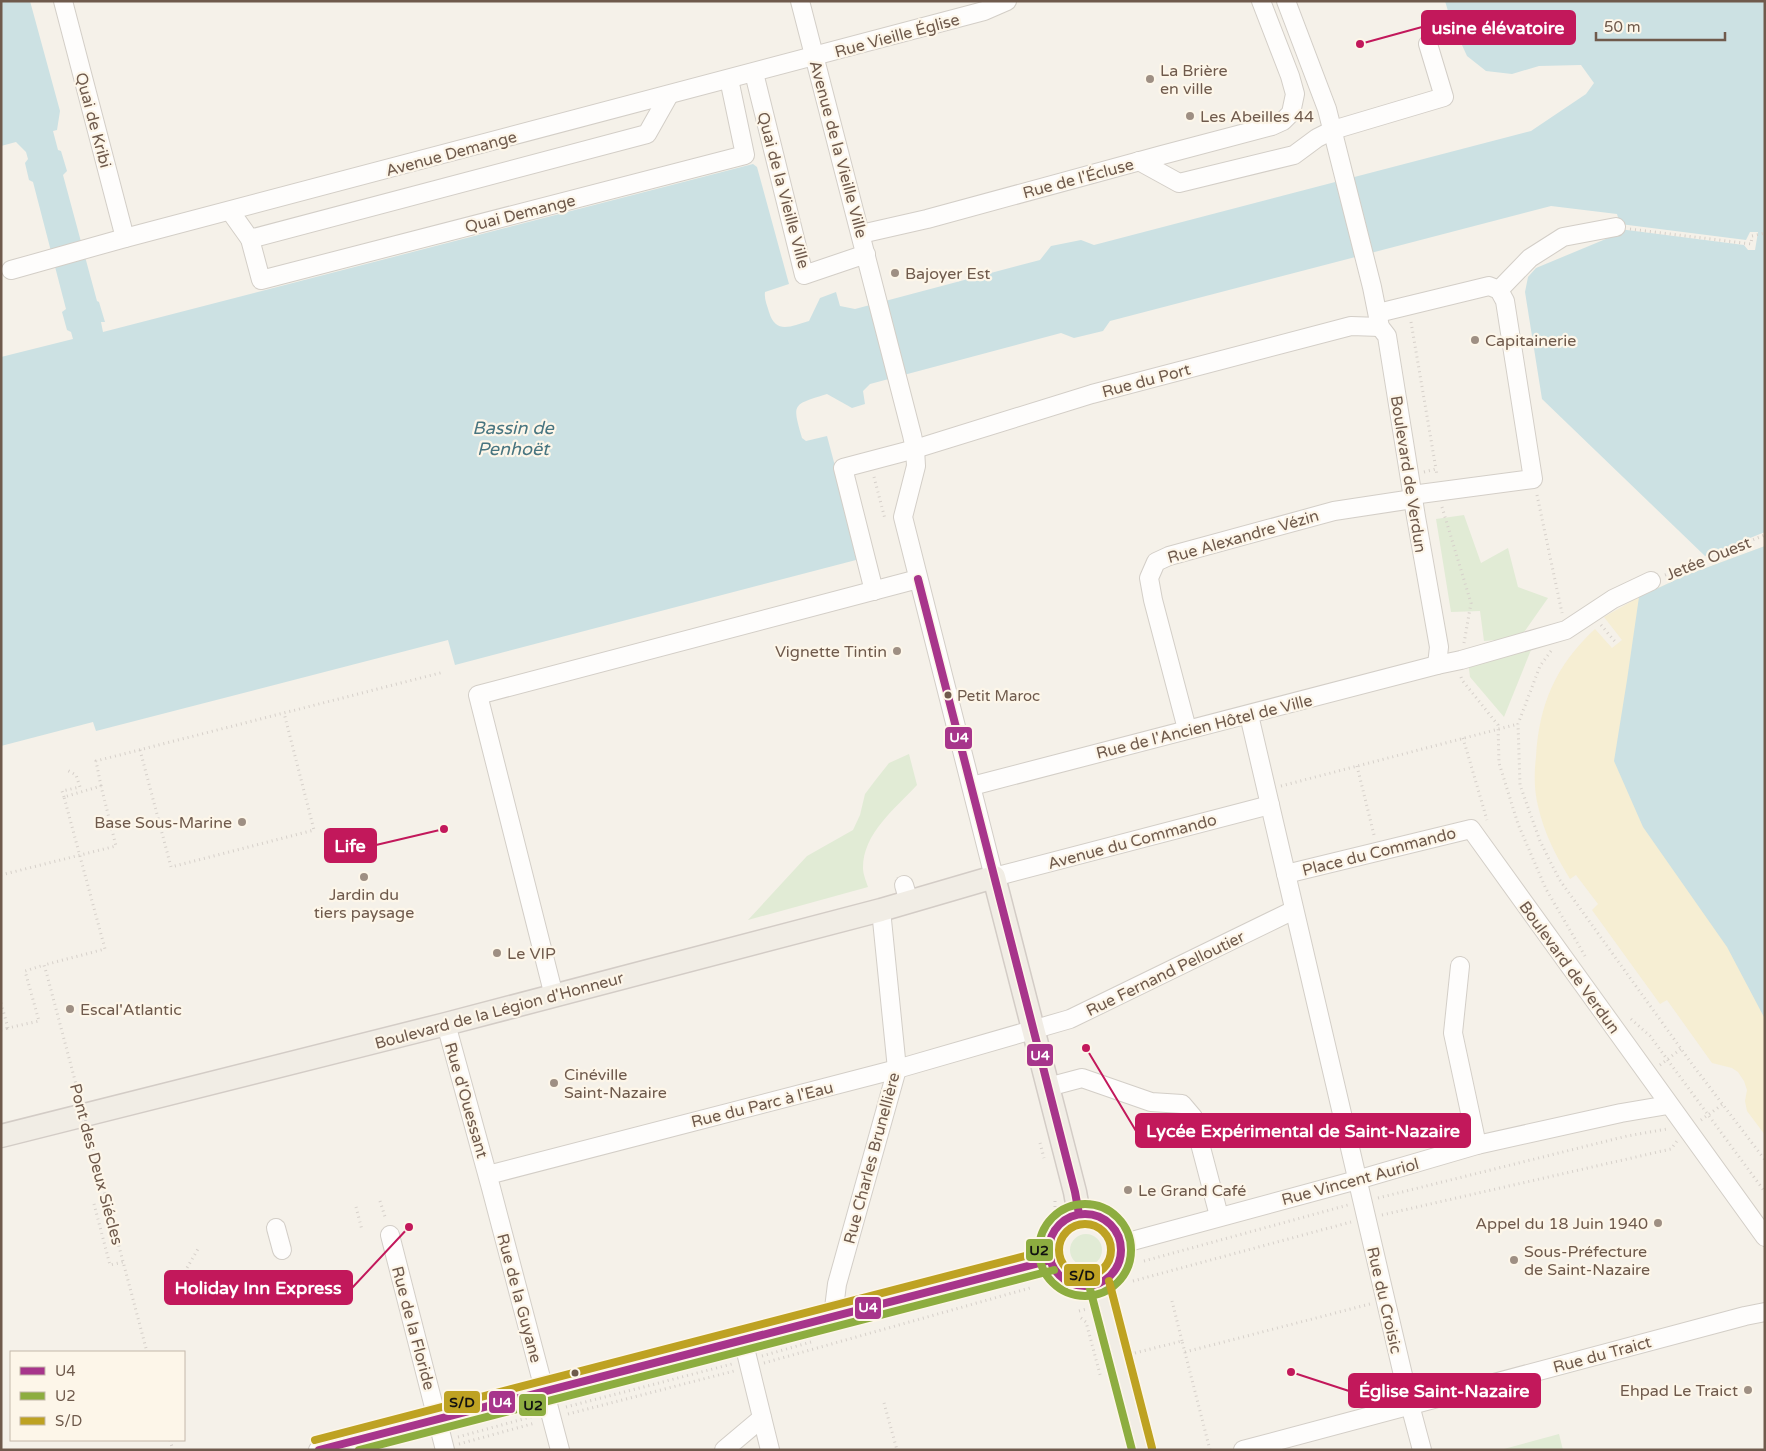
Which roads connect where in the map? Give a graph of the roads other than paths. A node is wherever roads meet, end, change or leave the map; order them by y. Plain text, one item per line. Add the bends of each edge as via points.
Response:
1 (63, 1) edge
2 (800, 1) edge
3 (1007, 1) edge
4 (1261, 1) edge
5 (1286, 1) edge
6 (1428, 44) dead end
7 (815, 57) junction
8 (754, 73) junction
9 (729, 79) junction
10 (669, 95) junction
11 (1334, 138) junction
12 (1139, 161) junction
13 (230, 210) junction
14 (1616, 227) road end
15 (861, 234) junction
16 (125, 238) junction
17 (250, 239) junction
18 (866, 254) junction
19 (11, 270) dead end
20 (1499, 290) junction
21 (1379, 320) junction
22 (915, 450) junction
23 (1413, 497) junction
24 (918, 580) junction
25 (1651, 580) road end
26 (874, 591) junction
27 (1437, 665) junction
28 (1249, 715) junction
29 (1187, 730) junction
30 (972, 786) junction
31 (1270, 805) junction
32 (1471, 829) joint
33 (1286, 874) junction
34 (994, 878) junction
35 (881, 910) junction
36 (1294, 910) junction
37 (1460, 966) dead end
38 (554, 996) junction
39 (446, 1024) junction
40 (1034, 1030) junction
41 (897, 1070) junction
42 (1048, 1087) junction
43 (1668, 1105) junction
44 (1, 1136) edge
45 (1478, 1145) junction
46 (488, 1175) junction
47 (1357, 1180) junction
48 (1079, 1214) junction
49 (1218, 1216) junction
50 (276, 1228) dead end
51 (390, 1235) dead end
52 (1765, 1237) edge
53 (1121, 1244) junction
54 (282, 1250) dead end
55 (1051, 1260) junction
56 (1099, 1283) junction
57 (1765, 1312) edge
58 (833, 1316) junction
59 (742, 1340) junction
60 (545, 1391) junction
61 (1410, 1405) junction
62 (762, 1418) junction
63 (438, 1419) junction
64 (318, 1447) edge
65 (446, 1450) edge
66 (560, 1450) edge
67 (724, 1450) edge
68 (770, 1450) edge
69 (1142, 1450) edge
70 (1243, 1450) edge
71 (1422, 1450) edge

1 - 16 street, Quai de Kribi
2 - 7 street, Avenue de la Vieille Ville
3 - 7 street, Rue Vieille Église via 984,11
4 - 12 street, Rue de l'Écluse via 1295,94 1292,113 1272,126
5 - 11 street, Boulevard de Verdun via 1327,109
6 - 11 street via 1444,97
7 - 8 street, Avenue Demange
7 - 15 street, Avenue de la Vieille Ville
8 - 9 street, Avenue Demange
8 - 18 street, Quai de la Vieille Ville via 804,275
9 - 10 street, Avenue Demange
9 - 17 street, Quai Demange via 745,155 261,280
10 - 13 street, Avenue Demange
10 - 17 street via 647,134
11 - 12 street via 1317,138 1294,155 1179,183
11 - 21 street, Boulevard de Verdun
12 - 15 street, Rue de l'Écluse
13 - 16 street, Avenue Demange
13 - 17 street
14 - 20 street via 1562,237 1530,258
15 - 18 street, Avenue de la Vieille Ville
16 - 19 street, Avenue Demange
18 - 22 street, Avenue de la Vieille Ville
20 - 21 street, Rue du Port via 1489,286 1405,307
20 - 23 street via 1505,301 1533,479
21 - 22 street, Rue du Port via 1092,394
21 - 23 street, Boulevard de Verdun via 1388,336
22 - 24 street, Avenue de la Vieille Ville via 916,466 903,516
22 - 26 street via 843,468
23 - 27 street, Boulevard de Verdun via 1439,647
23 - 29 street, Rue Alexandre Vézin via 1334,511 1156,562 1149,578 1153,600
24 - 26 street
24 - 30 street, Avenue de la Vieille Ville
25 - 27 street, Rue de l'Ancien Hôtel de Ville via 1612,599 1566,630
26 - 38 street via 478,695
27 - 28 street, Rue de l'Ancien Hôtel de Ville
28 - 29 street, Rue de l'Ancien Hôtel de Ville
28 - 31 street, Place du Commando
29 - 30 street, Rue de l'Ancien Hôtel de Ville
30 - 34 street, Avenue de la Vieille Ville
31 - 33 street, Place du Commando
31 - 34 street, Avenue du Commando
32 - 33 street, Place du Commando
32 - 43 street, Boulevard de Verdun
33 - 36 street, Place du Commando
34 - 35 main road, Boulevard de la Légion d'Honneur via 907,893
34 - 40 main road
35 - 38 main road, Boulevard de la Légion d'Honneur
35 - 41 street, Rue Charles Brunellière
36 - 40 street, Rue Fernand Pelloutier via 1070,1019
36 - 47 street, Place du Commando
37 - 45 street via 1453,1033
38 - 39 main road, Boulevard de la Légion d'Honneur
39 - 44 main road, Boulevard de la Légion d'Honneur
39 - 46 street, Rue d'Ouessant
40 - 41 street, Rue du Parc à l'Eau
40 - 42 main road
41 - 46 street, Rue du Parc à l'Eau
41 - 58 street, Rue Charles Brunellière via 836,1284
42 - 48 main road
42 - 49 street via 1082,1078 1151,1102 1182,1104 1194,1117
43 - 45 street, Rue Vincent Auriol
43 - 52 street, Boulevard de Verdun
45 - 47 street, Rue Vincent Auriol
46 - 60 street, Rue de la Guyane
47 - 49 street, Rue Vincent Auriol
47 - 61 street, Rue du Croisic
48 - 53 main road via 1101,1217 1117,1233
48 - 55 main road via 1058,1226 1049,1248
49 - 53 street, Rue Vincent Auriol
50 - 54 street
51 - 63 street, Rue de la Floride
53 - 56 main road via 1121,1256 1116,1267
55 - 56 main road via 1055,1269 1070,1282 1079,1285
55 - 58 street
56 - 69 main road
57 - 61 street, Rue du Traict
58 - 59 street
59 - 60 street
59 - 62 street
60 - 63 street
60 - 66 street, Rue de la Guyane
61 - 70 street, Rue du Traict
61 - 71 street, Rue du Croisic
62 - 67 street
62 - 68 street
63 - 64 street
63 - 65 street, Rue de la Floride

